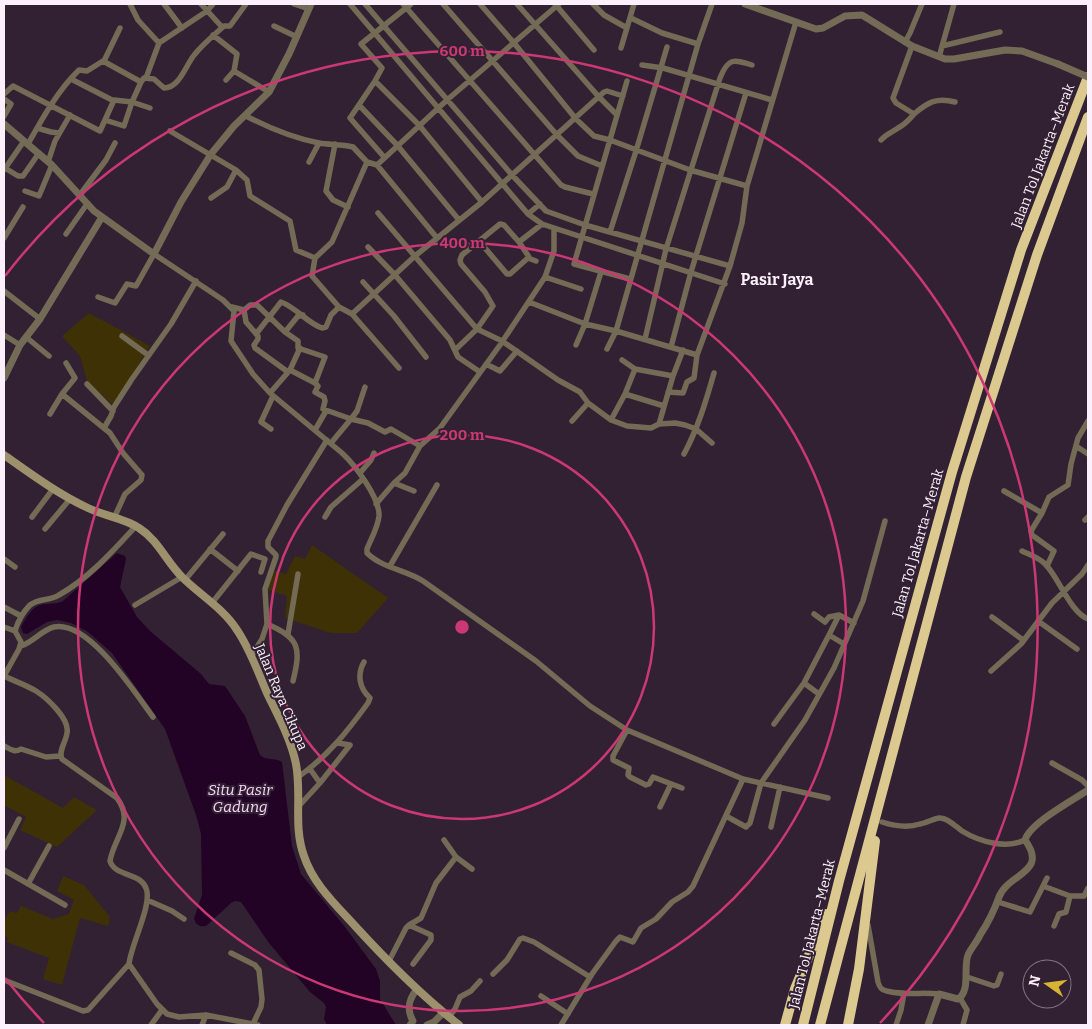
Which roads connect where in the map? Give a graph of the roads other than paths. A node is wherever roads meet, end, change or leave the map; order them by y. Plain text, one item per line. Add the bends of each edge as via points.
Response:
1 (130, 4) edge
2 (164, 4) edge
3 (201, 4) edge
4 (212, 4) edge
5 (246, 4) edge
6 (294, 4) edge
7 (350, 4) edge
8 (365, 4) edge
9 (443, 4) edge
10 (480, 4) edge
11 (517, 4) edge
12 (557, 4) edge
13 (593, 4) edge
14 (634, 4) edge
15 (712, 4) edge
16 (746, 4) edge
17 (922, 4) edge
18 (954, 4) edge
19 (406, 5) edge
20 (310, 6) edge
21 (765, 7) edge
22 (207, 11) junction
23 (631, 18) junction
24 (796, 22) junction
25 (536, 24) junction
26 (384, 25) junction
27 (274, 26) dead end
28 (222, 27) junction
29 (120, 28) dead end
30 (182, 28) junction
31 (627, 28) junction
32 (1000, 32) dead end
33 (374, 33) junction
34 (213, 35) junction
35 (297, 37) junction
36 (905, 42) junction
37 (159, 43) junction
38 (514, 43) junction
39 (698, 44) junction
40 (912, 46) junction
41 (942, 46) junction
42 (667, 47) dead end
43 (621, 48) dead end
44 (594, 50) dead end
45 (939, 56) junction
46 (104, 61) junction
47 (493, 62) junction
48 (642, 64) dead end
49 (752, 65) dead end
50 (661, 68) junction
51 (234, 71) junction
52 (689, 76) junction
53 (1088, 77) edge
54 (71, 79) junction
55 (144, 80) junction
56 (226, 80) dead end
57 (470, 80) junction
58 (375, 81) junction
59 (627, 81) dead end
60 (717, 85) junction
61 (269, 92) junction
62 (746, 93) junction
63 (4, 94) edge
64 (623, 96) junction
65 (599, 97) junction
66 (4, 99) edge
67 (114, 100) junction
68 (447, 100) junction
69 (772, 100) junction
70 (132, 102) junction
71 (955, 102) dead end
72 (52, 105) junction
73 (359, 105) junction
74 (150, 108) dead end
75 (437, 108) junction
76 (914, 114) junction
77 (70, 115) junction
78 (4, 116) edge
79 (246, 116) junction
80 (617, 116) junction
81 (1088, 117) edge
82 (576, 119) junction
83 (105, 120) junction
84 (4, 124) edge
85 (419, 125) junction
86 (37, 128) junction
87 (170, 131) dead end
88 (59, 133) junction
89 (557, 135) junction
90 (610, 140) junction
91 (881, 140) dead end
92 (26, 143) junction
93 (115, 143) dead end
94 (319, 143) junction
95 (335, 144) junction
96 (397, 145) junction
97 (636, 151) junction
98 (40, 153) junction
99 (211, 154) junction
100 (534, 155) junction
101 (384, 157) junction
102 (664, 161) junction
103 (310, 162) dead end
104 (367, 162) junction
105 (50, 163) junction
106 (377, 165) junction
107 (602, 166) junction
108 (4, 169) edge
109 (236, 170) junction
110 (690, 170) junction
111 (512, 175) junction
112 (720, 177) junction
113 (503, 183) junction
114 (747, 186) junction
115 (26, 191) dead end
116 (593, 194) junction
117 (79, 196) junction
118 (211, 198) dead end
119 (482, 202) junction
120 (87, 204) junction
121 (539, 204) junction
122 (23, 206) dead end
123 (348, 207) junction
124 (378, 213) dead end
125 (529, 214) junction
126 (102, 218) junction
127 (460, 220) junction
128 (542, 224) junction
129 (585, 225) junction
130 (554, 229) junction
131 (610, 232) junction
132 (66, 234) dead end
133 (4, 238) edge
134 (437, 238) junction
135 (582, 238) junction
136 (479, 241) junction
137 (640, 241) junction
138 (520, 242) junction
139 (368, 247) dead end
140 (666, 249) junction
141 (154, 254) junction
142 (637, 254) junction
143 (696, 255) junction
144 (415, 256) junction
145 (315, 258) junction
146 (528, 258) junction
147 (536, 261) dead end
148 (663, 263) junction
149 (730, 266) junction
150 (601, 272) junction
151 (691, 272) junction
152 (395, 275) junction
153 (545, 277) junction
154 (630, 279) junction
155 (196, 281) junction
156 (362, 282) dead end
157 (725, 284) junction
158 (580, 289) dead end
159 (4, 291) edge
160 (374, 294) junction
161 (98, 297) dead end
162 (528, 302) junction
163 (232, 307) junction
164 (339, 307) junction
165 (244, 310) junction
166 (352, 314) junction
167 (303, 315) junction
168 (270, 318) junction
169 (40, 319) junction
170 (585, 324) junction
171 (477, 329) junction
172 (616, 331) junction
173 (285, 332) junction
174 (256, 334) junction
175 (4, 335) edge
176 (122, 336) dead end
177 (26, 337) junction
178 (644, 339) junction
179 (502, 341) junction
180 (20, 345) junction
181 (576, 346) dead end
182 (300, 348) junction
183 (671, 348) junction
184 (607, 349) dead end
185 (456, 350) junction
186 (683, 350) junction
187 (516, 351) junction
188 (148, 355) junction
189 (697, 355) junction
190 (49, 356) dead end
191 (426, 357) dead end
192 (622, 360) dead end
193 (66, 363) dead end
194 (486, 364) junction
195 (399, 368) dead end
196 (635, 369) junction
197 (289, 371) junction
198 (480, 372) junction
199 (714, 372) dead end
200 (673, 376) junction
201 (4, 378) edge
202 (315, 383) junction
203 (87, 384) dead end
204 (365, 387) dead end
205 (668, 392) junction
206 (62, 394) junction
207 (625, 394) junction
208 (272, 395) junction
209 (588, 403) junction
210 (664, 406) junction
211 (112, 411) junction
212 (326, 411) junction
213 (50, 414) dead end
214 (350, 419) junction
215 (611, 420) junction
216 (572, 421) dead end
217 (1088, 421) edge
218 (659, 424) junction
219 (104, 428) junction
220 (271, 429) dead end
221 (696, 429) junction
222 (315, 430) junction
223 (329, 441) junction
224 (712, 442) dead end
225 (420, 446) junction
226 (1076, 446) junction
227 (374, 453) dead end
228 (684, 454) dead end
229 (1088, 454) edge
230 (4, 455) edge
231 (362, 476) junction
232 (394, 483) junction
233 (437, 485) dead end
234 (53, 489) junction
235 (414, 491) dead end
236 (1004, 491) dead end
237 (70, 499) junction
238 (376, 504) junction
239 (1042, 513) junction
240 (32, 517) dead end
241 (325, 517) dead end
242 (114, 518) junction
243 (884, 521) dead end
244 (136, 526) junction
245 (46, 529) dead end
246 (223, 534) dead end
247 (210, 549) junction
248 (1022, 551) dead end
249 (4, 558) edge
250 (1088, 565) edge
251 (390, 566) junction
252 (1047, 566) junction
253 (15, 567) dead end
254 (238, 571) junction
255 (261, 572) dead end
256 (298, 574) dead end
257 (184, 578) junction
258 (1063, 592) junction
259 (212, 602) junction
260 (135, 605) dead end
261 (4, 607) edge
262 (814, 614) dead end
263 (839, 615) junction
264 (21, 616) junction
265 (992, 617) dead end
266 (1088, 619) edge
267 (1038, 621) junction
268 (854, 623) junction
269 (267, 624) junction
270 (4, 627) edge
271 (15, 631) junction
272 (288, 634) junction
273 (829, 635) junction
274 (1024, 640) junction
275 (844, 644) junction
276 (21, 646) junction
277 (1077, 649) dead end
278 (251, 657) junction
279 (364, 662) dead end
280 (991, 671) dead end
281 (4, 676) edge
282 (293, 681) dead end
283 (804, 683) junction
284 (819, 694) junction
285 (153, 717) dead end
286 (774, 724) dead end
287 (627, 730) junction
288 (338, 743) junction
289 (4, 746) edge
290 (60, 756) junction
291 (1052, 763) dead end
292 (310, 769) junction
293 (298, 778) junction
294 (743, 779) junction
295 (320, 783) junction
296 (761, 783) junction
297 (671, 784) junction
298 (1088, 786) edge
299 (780, 787) junction
300 (682, 788) dead end
301 (1088, 790) edge
302 (828, 798) dead end
303 (298, 807) junction
304 (660, 807) dead end
305 (726, 816) junction
306 (20, 819) dead end
307 (879, 821) junction
308 (770, 828) dead end
309 (444, 840) dead end
310 (1025, 840) junction
311 (49, 846) dead end
312 (4, 848) edge
313 (456, 857) junction
314 (472, 869) dead end
315 (4, 870) edge
316 (1047, 878) dead end
317 (839, 881) junction
318 (28, 884) junction
319 (1043, 886) junction
320 (1088, 888) edge
321 (1070, 896) junction
322 (147, 900) junction
323 (998, 902) junction
324 (65, 905) dead end
325 (866, 911) junction
326 (184, 919) dead end
327 (409, 925) junction
328 (1054, 926) dead end
329 (231, 953) dead end
330 (388, 961) junction
331 (129, 964) junction
332 (412, 964) dead end
333 (493, 974) dead end
334 (1001, 974) dead end
335 (590, 977) junction
336 (967, 977) junction
337 (4, 980) edge
338 (480, 980) dead end
339 (417, 989) junction
340 (904, 993) junction
341 (938, 993) junction
342 (541, 996) dead end
343 (960, 998) junction
344 (162, 1010) junction
345 (568, 1014) junction
346 (206, 1015) junction
347 (446, 1015) junction
348 (411, 1023) edge
349 (151, 1025) edge
350 (202, 1025) edge
351 (256, 1025) edge
352 (427, 1025) edge
353 (459, 1025) edge
354 (561, 1025) edge
355 (785, 1025) edge
356 (803, 1025) edge
357 (820, 1025) edge
358 (848, 1025) edge
359 (896, 1025) edge
360 (928, 1025) edge
361 (963, 1025) edge

1 - 37 street via 138,20
2 - 30 street
3 - 22 street
4 - 22 street
5 - 28 street via 230,26
6 - 20 street
7 - 33 street
8 - 26 street
9 - 47 street
10 - 38 street
11 - 25 street
12 - 25 street
12 - 44 street
13 - 31 street via 604,15
14 - 23 street
15 - 39 street
16 - 21 street
17 - 36 street
18 - 41 street
19 - 26 street
19 - 57 street
20 - 35 street
21 - 24 street
22 - 28 street
22 - 30 street
23 - 31 street
23 - 39 street via 662,33
24 - 36 street via 819,29 845,16 862,15
24 - 69 street
25 - 38 street
25 - 65 street
26 - 33 street
26 - 68 street
27 - 35 street
28 - 34 street
29 - 46 street
30 - 37 street
31 - 43 street
32 - 41 street
33 - 58 street via 361,45 382,68
33 - 75 street
34 - 51 street via 237,54
34 - 55 street via 169,87 164,88 154,79
35 - 61 street
36 - 40 street
37 - 55 street
38 - 47 street
38 - 82 street
39 - 52 street
40 - 45 street
40 - 76 street via 893,98
41 - 45 street
42 - 50 street
45 - 53 street, bridge via 954,59 1005,50 1022,51
46 - 54 street via 87,71 79,70
46 - 55 street
47 - 57 street
47 - 89 street
48 - 50 street
49 - 60 street via 734,60 730,62 722,71
50 - 52 street
50 - 97 street
51 - 56 street
51 - 61 street
52 - 60 street
52 - 102 street
53 - 317 highway, Jalan Tol Jakarta–Merak via 1021,250 952,472
54 - 67 street
54 - 72 street
55 - 70 street
57 - 68 street
57 - 100 street
58 - 73 street
58 - 85 street
59 - 64 street
60 - 62 street
60 - 110 street
61 - 79 street
62 - 69 street
62 - 112 street
63 - 72 street via 13,86
64 - 65 street via 606,92
64 - 80 street
65 - 80 street
65 - 82 street
66 - 78 street via 11,104
67 - 70 street
67 - 83 street
68 - 75 street
68 - 111 street
69 - 114 street
70 - 74 street
70 - 83 street via 124,126
71 - 76 street via 935,100
72 - 77 street
72 - 86 street
73 - 96 street
73 - 101 street via 350,119
75 - 85 street
75 - 113 street
76 - 91 street
77 - 83 street via 100,131
77 - 88 street
79 - 94 street via 275,130
79 - 99 street
80 - 90 street
81 - 307 highway, Jalan Tol Jakarta–Merak via 1037,255 966,477
82 - 89 street
82 - 90 street via 594,136
84 - 92 street
85 - 96 street
85 - 119 street
86 - 88 street
86 - 92 street
87 - 99 street
88 - 105 street
89 - 100 street
89 - 107 street via 578,156
90 - 97 street
90 - 107 street
92 - 98 street
92 - 108 street
93 - 117 street
94 - 95 street
94 - 103 street
95 - 104 street via 353,147
95 - 123 street via 326,191 333,200
96 - 101 street
96 - 127 street
97 - 102 street
97 - 131 street
98 - 105 street
98 - 108 street via 23,176
99 - 109 street
99 - 141 street
100 - 111 street
100 - 116 street via 564,187
101 - 106 street
102 - 110 street
102 - 137 street
104 - 106 street
104 - 123 street
105 - 115 street via 39,196
105 - 117 street
106 - 134 street
107 - 116 street
109 - 118 street via 227,187
109 - 145 street via 247,180 250,196 290,221 296,250
110 - 112 street
110 - 140 street
111 - 113 street
111 - 121 street
112 - 114 street
112 - 143 street
113 - 119 street
113 - 125 street
114 - 149 street via 742,223
116 - 129 street
117 - 120 street
119 - 127 street
120 - 126 street
120 - 132 street
121 - 125 street
121 - 129 street via 551,213
122 - 133 street
123 - 145 street via 332,242
124 - 144 street
125 - 128 street
126 - 141 street
126 - 169 street
127 - 134 street
128 - 130 street
128 - 138 street
129 - 131 street
129 - 135 street
130 - 135 street
130 - 153 street via 552,258
131 - 137 street
134 - 144 street
135 - 142 street
135 - 150 street via 574,264
136 - 138 street via 502,224
136 - 146 street via 509,274
136 - 171 street via 462,255 460,262 493,304
137 - 140 street
137 - 142 street
138 - 146 street
139 - 152 street
140 - 143 street
140 - 148 street
141 - 155 street
141 - 161 street via 136,286 125,285 115,303
142 - 148 street
142 - 154 street
143 - 149 street
143 - 151 street
144 - 152 street
144 - 171 street
145 - 164 street via 312,276
146 - 147 street
148 - 151 street
148 - 178 street
149 - 157 street
150 - 154 street
150 - 170 street
151 - 157 street
151 - 183 street
152 - 160 street
152 - 185 street
153 - 158 street
153 - 162 street
154 - 172 street
155 - 163 street
155 - 188 street
156 - 160 street
157 - 189 street
159 - 169 street
160 - 166 street
160 - 191 street
162 - 170 street
162 - 179 street
163 - 165 street
163 - 208 street via 235,315 233,344
164 - 166 street
164 - 167 street via 323,328 313,325
165 - 168 street via 250,304 257,305
165 - 174 street via 246,322
166 - 195 street
167 - 168 street via 281,302
167 - 173 street via 298,316
168 - 173 street
168 - 174 street
169 - 177 street
170 - 172 street
170 - 181 street
171 - 179 street
171 - 185 street
172 - 178 street
172 - 184 street
173 - 182 street via 298,341 297,347
174 - 197 street via 255,348
175 - 180 street
176 - 188 street
177 - 180 street
177 - 190 street
178 - 183 street
179 - 187 street
179 - 194 street
180 - 201 street
182 - 197 street
182 - 202 street via 325,357
183 - 186 street
185 - 198 street via 458,357
186 - 189 street
186 - 200 street
187 - 194 street via 500,371
187 - 209 street via 580,392
188 - 211 street
189 - 205 street via 694,378 687,382 684,394
192 - 196 street
193 - 206 street via 75,378
194 - 198 street
196 - 200 street
196 - 207 street
197 - 202 street
197 - 208 street
198 - 225 street via 440,428
199 - 221 street
200 - 205 street
202 - 212 street via 318,386 315,392 324,397 323,408
203 - 211 street
204 - 214 street
205 - 210 street
206 - 213 street
206 - 219 street
207 - 210 street
207 - 215 street
208 - 220 street via 261,422
208 - 222 street
209 - 215 street
209 - 216 street
210 - 218 street
211 - 219 street
212 - 214 street
212 - 222 street
214 - 223 street
214 - 225 street via 368,423 386,433 391,429
215 - 218 street via 627,426 651,428
217 - 226 street
218 - 221 street via 674,423
219 - 242 street via 142,475 141,480 125,494
221 - 224 street
221 - 228 street
222 - 223 street
223 - 231 street
223 - 269 street via 287,504 268,541 268,547 276,557 265,589
225 - 232 street via 405,473
226 - 229 street
226 - 239 street via 1068,485 1050,495
227 - 231 street
230 - 234 main road, Jalan Raya Cikupa
231 - 238 street
231 - 241 street
232 - 235 street
232 - 238 street
233 - 251 street
234 - 237 main road, Jalan Raya Cikupa
234 - 240 street
236 - 239 street
237 - 242 main road, Jalan Raya Cikupa
237 - 245 street
238 - 251 street via 378,523 367,552
239 - 252 street via 1031,533 1054,551
242 - 244 main road, Jalan Raya Cikupa
243 - 268 street
244 - 257 main road, Jalan Raya Cikupa via 154,541
244 - 264 street via 82,579 57,597 38,600
246 - 247 street
247 - 254 street
247 - 257 street
248 - 252 street
249 - 253 street
250 - 258 street
251 - 287 street via 423,581 536,660 590,706
252 - 258 street
254 - 255 street via 251,554 265,559
254 - 259 street
256 - 272 street
257 - 259 main road, Jalan Raya Cikupa
257 - 260 street
258 - 266 street
258 - 267 street
259 - 278 main road, Jalan Raya Cikupa via 230,620
261 - 264 street
262 - 263 street via 825,622 829,616
263 - 268 street
263 - 273 street
264 - 271 street
265 - 274 street
267 - 274 street
267 - 277 street
268 - 275 street
269 - 272 street
269 - 278 street
270 - 271 street
271 - 276 street
272 - 282 street via 296,647
273 - 275 street
273 - 283 street
274 - 280 street
275 - 284 street
276 - 281 street
276 - 285 street via 52,627 78,633 114,663
278 - 293 main road, Jalan Raya Cikupa via 291,746
279 - 288 street via 359,674 370,700
281 - 290 street via 42,696 65,720 68,730
283 - 284 street
283 - 286 street
284 - 296 street
287 - 294 street
287 - 297 street via 613,760 629,768 628,775 646,785 653,777
288 - 292 street
288 - 295 street via 350,745
289 - 290 street via 13,751 21,749 46,757
290 - 322 street via 122,805 125,818 111,865 144,882
291 - 298 street
292 - 293 street
292 - 295 street
293 - 303 main road, Jalan Raya Cikupa
294 - 296 street
294 - 305 street
295 - 303 street
296 - 299 street
296 - 305 street via 748,826
297 - 300 street
297 - 304 street
299 - 302 street
299 - 308 street
301 - 310 street via 1042,821
303 - 330 main road, Jalan Raya Cikupa via 301,846 309,869 326,895
305 - 335 street via 690,890 641,928 633,942 618,938
306 - 312 street
307 - 310 street via 917,826 939,818 980,840 1012,844
307 - 325 highway
307 - 357 highway, Jalan Tol Jakarta–Merak
309 - 313 street
310 - 323 street via 1033,854 1032,864 1002,890
311 - 318 street
313 - 314 street
313 - 327 street via 436,884 421,918
315 - 318 street
316 - 319 street
317 - 355 highway via 795,989
317 - 356 highway, Jalan Tol Jakarta–Merak
318 - 324 street
319 - 321 street
319 - 323 street via 1030,912
320 - 321 street via 1084,896
321 - 328 street via 1066,912 1059,914
322 - 326 street
322 - 331 street
323 - 336 street via 968,955
325 - 340 street via 878,982 883,990
325 - 358 highway
327 - 330 street
327 - 332 street via 432,937
329 - 351 street via 259,970 262,999
330 - 339 main road, Jalan Raya Cikupa
331 - 337 street via 88,1010
331 - 344 street
333 - 335 street via 523,938
334 - 336 street via 994,986
335 - 345 street
336 - 343 street
338 - 347 street via 470,992 460,997 455,1009
339 - 347 main road, Jalan Raya Cikupa
339 - 348 street via 410,1000
340 - 341 street
340 - 359 street
341 - 343 street
341 - 360 street
342 - 345 street
343 - 361 street via 967,1010
344 - 346 street via 179,1017
344 - 349 street
345 - 354 street
346 - 350 street
346 - 351 street
347 - 352 street
347 - 353 main road, Jalan Raya Cikupa

